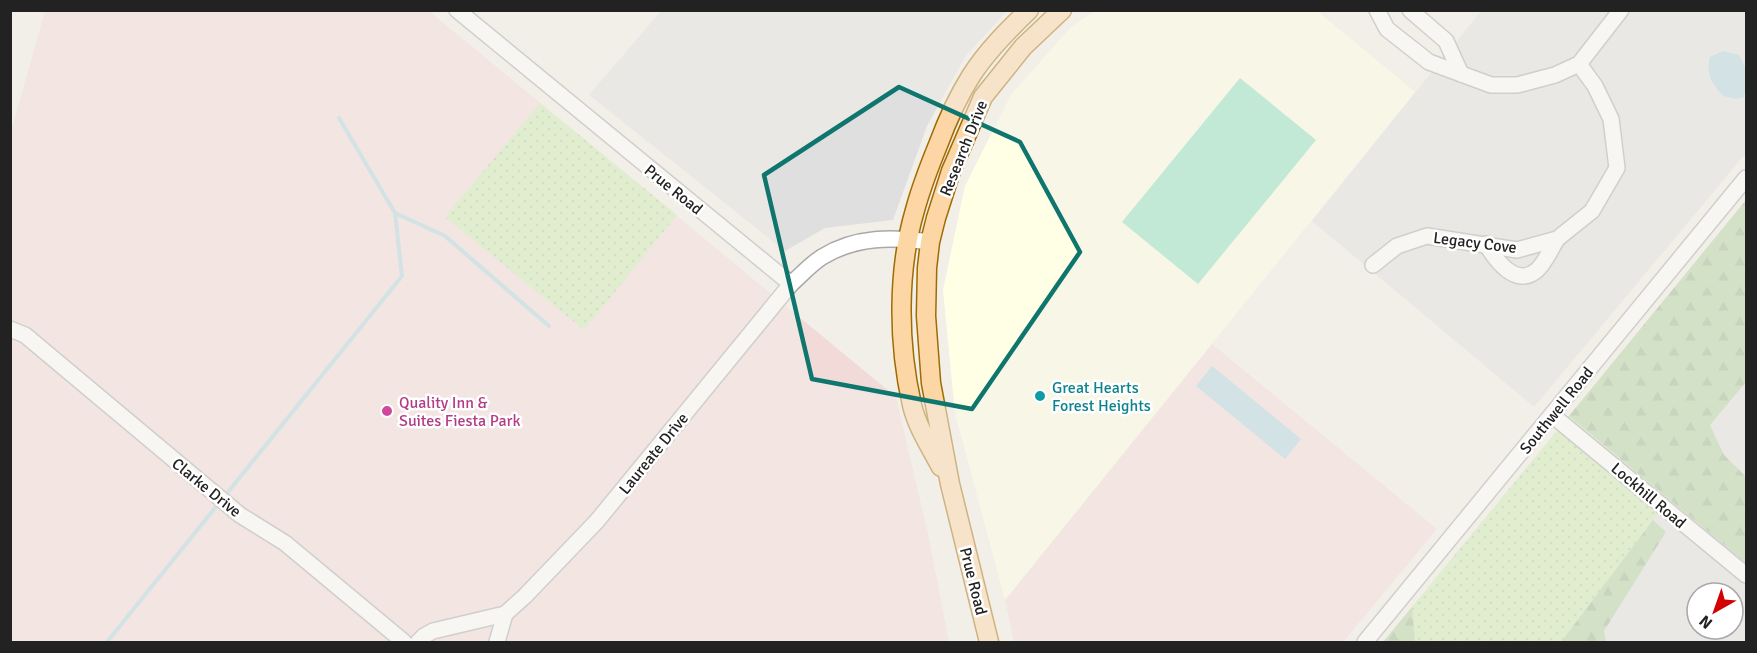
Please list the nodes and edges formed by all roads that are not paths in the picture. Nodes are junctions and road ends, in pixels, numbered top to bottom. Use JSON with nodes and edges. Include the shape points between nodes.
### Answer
{"nodes":[{"id":1,"x":457,"y":10,"type":"edge"},
{"id":2,"x":1062,"y":10,"type":"edge"},
{"id":3,"x":1377,"y":10,"type":"edge"},
{"id":4,"x":1410,"y":10,"type":"edge"},
{"id":5,"x":1621,"y":10,"type":"edge"},
{"id":6,"x":1030,"y":12,"type":"edge"},
{"id":7,"x":1437,"y":33,"type":"junction"},
{"id":8,"x":1419,"y":55,"type":"junction"},
{"id":9,"x":1579,"y":64,"type":"junction"},
{"id":10,"x":1461,"y":74,"type":"junction"},
{"id":11,"x":983,"y":97,"type":"junction"},
{"id":12,"x":1746,"y":178,"type":"edge"},
{"id":13,"x":908,"y":239,"type":"junction"},
{"id":14,"x":1557,"y":239,"type":"junction"},
{"id":15,"x":930,"y":242,"type":"junction"},
{"id":16,"x":1486,"y":244,"type":"junction"},
{"id":17,"x":1373,"y":265,"type":"dead end"},
{"id":18,"x":791,"y":284,"type":"junction"},
{"id":19,"x":10,"y":329,"type":"edge"},
{"id":20,"x":1552,"y":415,"type":"junction"},
{"id":21,"x":950,"y":484,"type":"junction"},
{"id":22,"x":1746,"y":575,"type":"edge"},
{"id":23,"x":505,"y":614,"type":"junction"},
{"id":24,"x":404,"y":642,"type":"edge"},
{"id":25,"x":418,"y":642,"type":"edge"},
{"id":26,"x":497,"y":642,"type":"edge"},
{"id":27,"x":989,"y":642,"type":"edge"},
{"id":28,"x":1365,"y":642,"type":"edge"}],
"edges":[{"from":1,"to":18,"type":"street","name":"Prue Road"},
{"from":2,"to":11,"type":"main road","name":"Research Drive","via":[[1023,47]]},
{"from":3,"to":8,"type":"street","via":[[1387,29]]},
{"from":4,"to":7,"type":"street"},
{"from":5,"to":9,"type":"street"},
{"from":6,"to":11,"type":"main road","via":[[993,64]]},
{"from":6,"to":13,"type":"main road","name":"Research Drive","via":[[1006,32],[972,74],[952,109],[914,210]]},
{"from":7,"to":8,"type":"street"},
{"from":7,"to":10,"type":"street","via":[[1446,41]]},
{"from":8,"to":10,"type":"street"},
{"from":9,"to":10,"type":"street","via":[[1517,85],[1491,85]]},
{"from":9,"to":14,"type":"street","name":"Legacy Cove","via":[[1611,119],[1617,168],[1592,211]]},
{"from":11,"to":15,"type":"main road","name":"Research Drive","via":[[951,171]]},
{"from":12,"to":20,"type":"street","name":"Southwell Road"},
{"from":13,"to":15,"type":"street"},
{"from":13,"to":18,"type":"street","via":[[888,238],[841,248],[823,257]]},
{"from":13,"to":21,"type":"main road","name":"Prue Road","via":[[902,303],[912,406]]},
{"from":14,"to":16,"type":"street","name":"Legacy Cove","via":[[1517,250]]},
{"from":14,"to":16,"type":"street","via":[[1536,271],[1519,276],[1496,261]]},
{"from":15,"to":21,"type":"main road","name":"Prue Road","via":[[927,348]]},
{"from":16,"to":17,"type":"street","name":"Legacy Cove","via":[[1427,236],[1397,246]]},
{"from":18,"to":23,"type":"street","name":"Laureate Drive","via":[[597,521]]},
{"from":19,"to":24,"type":"street","name":"Clarke Drive","via":[[25,335],[230,507],[285,543]]},
{"from":20,"to":22,"type":"street","name":"Lockhill Road"},
{"from":20,"to":28,"type":"street","name":"Southwell Road"},
{"from":21,"to":27,"type":"main road","name":"Prue Road"},
{"from":23,"to":25,"type":"street","name":"Laureate Drive","via":[[433,631]]},
{"from":23,"to":26,"type":"street"}]}
